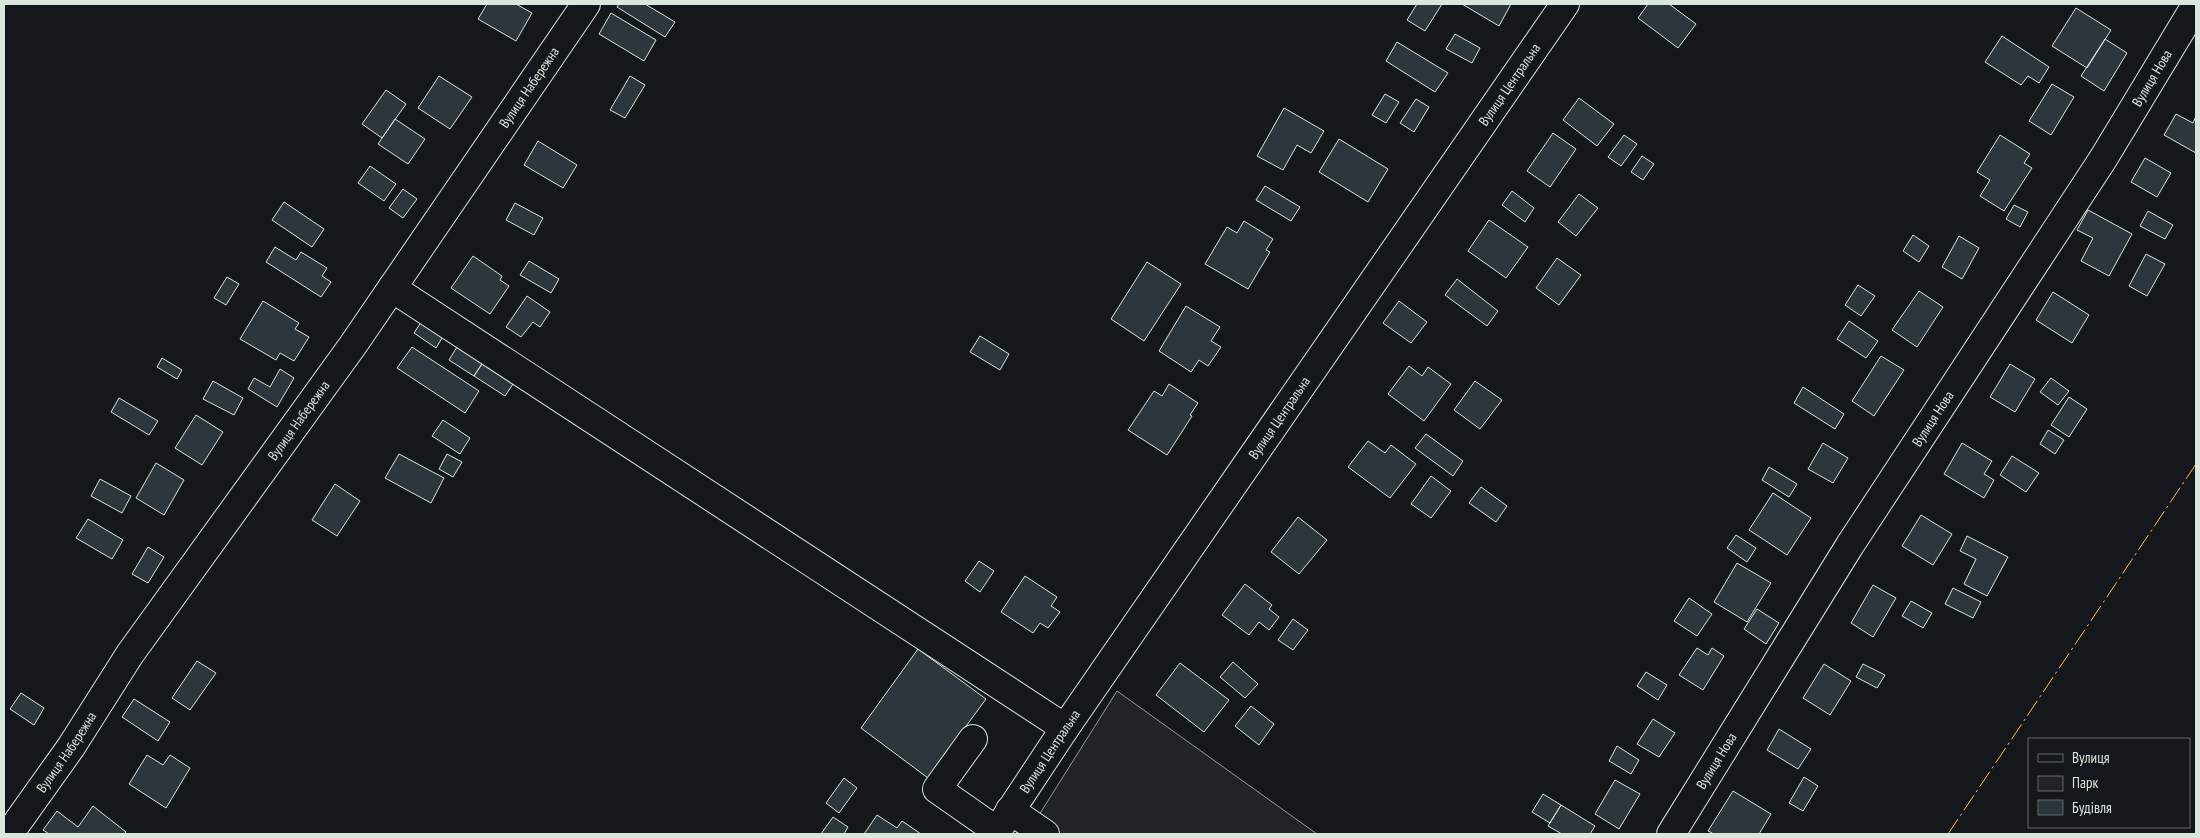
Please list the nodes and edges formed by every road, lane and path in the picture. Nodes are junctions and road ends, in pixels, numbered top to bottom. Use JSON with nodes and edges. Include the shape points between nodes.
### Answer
{"nodes":[{"id":1,"x":586,"y":4,"type":"edge"},
{"id":2,"x":1565,"y":4,"type":"edge"},
{"id":3,"x":2196,"y":5,"type":"edge"},
{"id":4,"x":392,"y":288,"type":"junction"},
{"id":5,"x":1065,"y":728,"type":"junction"},
{"id":6,"x":973,"y":739,"type":"dead end"},
{"id":7,"x":1001,"y":825,"type":"edge"},
{"id":8,"x":9,"y":834,"type":"edge"},
{"id":9,"x":1045,"y":834,"type":"edge"},
{"id":10,"x":1671,"y":834,"type":"edge"}],
"edges":[{"from":1,"to":4,"type":"street","name":"Вулиця Набережна"},
{"from":2,"to":5,"type":"street","name":"Вулиця Центральна"},
{"from":3,"to":10,"type":"street","name":"Вулиця Нова","via":[[2103,159],[1850,545]]},
{"from":4,"to":5,"type":"street"},
{"from":4,"to":8,"type":"street","name":"Вулиця Набережна","via":[[130,654]]},
{"from":5,"to":7,"type":"street","name":"Вулиця Центральна"},
{"from":6,"to":7,"type":"street","via":[[937,790]]},
{"from":7,"to":9,"type":"street"}]}
